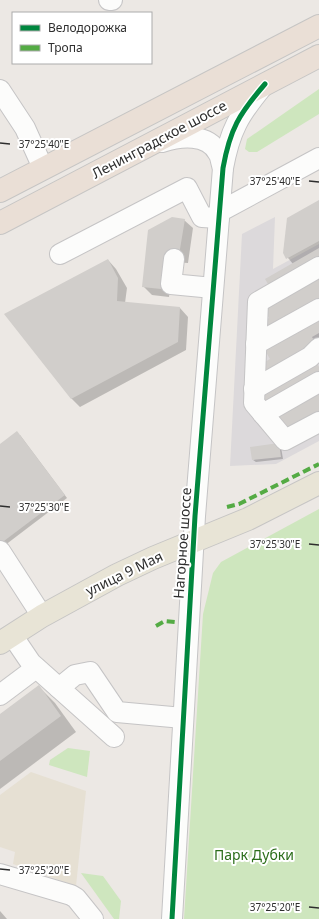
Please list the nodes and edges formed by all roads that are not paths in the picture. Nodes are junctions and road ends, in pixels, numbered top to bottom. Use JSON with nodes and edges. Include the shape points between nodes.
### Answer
{"nodes":[{"id":1,"x":109,"y":0,"type":"edge"},
{"id":2,"x":112,"y":0,"type":"edge"},
{"id":3,"x":319,"y":26,"type":"edge"},
{"id":4,"x":319,"y":56,"type":"edge"},
{"id":5,"x":265,"y":84,"type":"junction"},
{"id":6,"x":0,"y":91,"type":"edge"},
{"id":7,"x":135,"y":151,"type":"junction"},
{"id":8,"x":319,"y":158,"type":"edge"},
{"id":9,"x":43,"y":168,"type":"junction"},
{"id":10,"x":223,"y":168,"type":"junction"},
{"id":11,"x":0,"y":191,"type":"edge"},
{"id":12,"x":219,"y":215,"type":"junction"},
{"id":13,"x":0,"y":223,"type":"edge"},
{"id":14,"x":60,"y":254,"type":"dead end"},
{"id":15,"x":174,"y":259,"type":"dead end"},
{"id":16,"x":319,"y":268,"type":"edge"},
{"id":17,"x":213,"y":288,"type":"junction"},
{"id":18,"x":319,"y":309,"type":"edge"},
{"id":19,"x":256,"y":344,"type":"junction"},
{"id":20,"x":319,"y":348,"type":"edge"},
{"id":21,"x":319,"y":382,"type":"edge"},
{"id":22,"x":254,"y":389,"type":"junction"},
{"id":23,"x":263,"y":414,"type":"junction"},
{"id":24,"x":319,"y":422,"type":"edge"},
{"id":25,"x":319,"y":483,"type":"edge"},
{"id":26,"x":194,"y":541,"type":"junction"},
{"id":27,"x":0,"y":551,"type":"edge"},
{"id":28,"x":42,"y":616,"type":"junction"},
{"id":29,"x":6,"y":639,"type":"edge"},
{"id":30,"x":36,"y":668,"type":"junction"},
{"id":31,"x":59,"y":688,"type":"junction"},
{"id":32,"x":0,"y":695,"type":"edge"},
{"id":33,"x":183,"y":718,"type":"junction"},
{"id":34,"x":114,"y":737,"type":"dead end"},
{"id":35,"x":0,"y":874,"type":"edge"},
{"id":36,"x":93,"y":919,"type":"edge"},
{"id":37,"x":172,"y":919,"type":"edge"}],
"edges":[{"from":1,"to":2,"type":"street"},
{"from":3,"to":9,"type":"highway","name":"Ленинградское шоссе"},
{"from":4,"to":5,"type":"highway","name":"Ленинградское шоссе"},
{"from":5,"to":7,"type":"highway","name":"Ленинградское шоссе"},
{"from":5,"to":10,"type":"street","name":"Нагорное шоссе","via":[[244,109],[234,127],[227,145]]},
{"from":6,"to":9,"type":"street","via":[[25,128]]},
{"from":7,"to":10,"type":"street","via":[[168,140],[190,137],[212,145]]},
{"from":7,"to":13,"type":"highway","name":"Ленинградское шоссе"},
{"from":8,"to":12,"type":"street"},
{"from":9,"to":11,"type":"highway","name":"Ленинградское шоссе"},
{"from":10,"to":12,"type":"street","name":"Нагорное шоссе"},
{"from":12,"to":14,"type":"street","via":[[202,217],[187,188]]},
{"from":12,"to":17,"type":"street","name":"Нагорное шоссе"},
{"from":15,"to":17,"type":"street","via":[[171,284]]},
{"from":16,"to":19,"type":"street","via":[[258,302]]},
{"from":17,"to":26,"type":"street","name":"Нагорное шоссе"},
{"from":18,"to":19,"type":"street"},
{"from":19,"to":22,"type":"street"},
{"from":20,"to":22,"type":"street","via":[[310,357]]},
{"from":21,"to":23,"type":"street"},
{"from":22,"to":23,"type":"street","via":[[254,403]]},
{"from":23,"to":24,"type":"street","via":[[285,440]]},
{"from":25,"to":26,"type":"main road","name":"улица 9 Мая","via":[[248,519]]},
{"from":26,"to":28,"type":"main road","name":"улица 9 Мая","via":[[117,575]]},
{"from":26,"to":33,"type":"street","name":"Нагорное шоссе"},
{"from":27,"to":28,"type":"street"},
{"from":28,"to":29,"type":"main road","name":"улица 9 Мая"},
{"from":29,"to":30,"type":"street"},
{"from":30,"to":31,"type":"street"},
{"from":30,"to":32,"type":"street"},
{"from":31,"to":33,"type":"street","via":[[75,675],[90,672],[118,712]]},
{"from":31,"to":34,"type":"street"},
{"from":33,"to":37,"type":"street","name":"Нагорное шоссе"},
{"from":35,"to":36,"type":"street","via":[[71,895]]}]}
